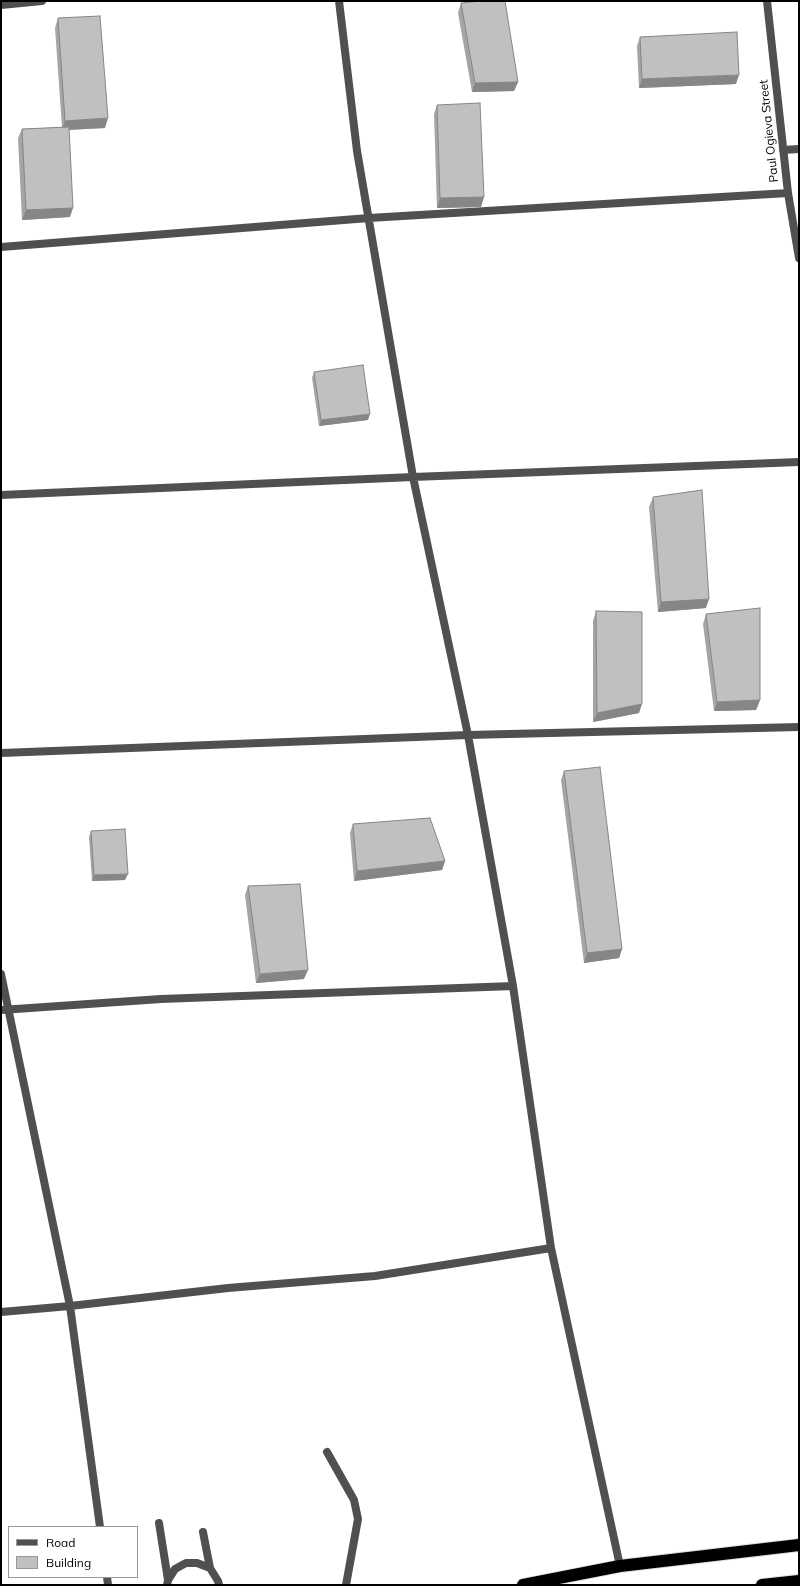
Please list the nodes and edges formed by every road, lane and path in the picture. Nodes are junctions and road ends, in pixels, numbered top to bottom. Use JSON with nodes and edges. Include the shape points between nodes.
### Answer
{"nodes":[{"id":1,"x":42,"y":1,"type":"edge"},
{"id":2,"x":339,"y":1,"type":"edge"},
{"id":3,"x":767,"y":1,"type":"edge"},
{"id":4,"x":1,"y":5,"type":"edge"},
{"id":5,"x":799,"y":149,"type":"edge"},
{"id":6,"x":783,"y":150,"type":"junction"},
{"id":7,"x":788,"y":193,"type":"junction"},
{"id":8,"x":369,"y":218,"type":"junction"},
{"id":9,"x":1,"y":247,"type":"edge"},
{"id":10,"x":799,"y":258,"type":"edge"},
{"id":11,"x":799,"y":462,"type":"edge"},
{"id":12,"x":413,"y":477,"type":"junction"},
{"id":13,"x":1,"y":495,"type":"edge"},
{"id":14,"x":799,"y":727,"type":"edge"},
{"id":15,"x":468,"y":735,"type":"junction"},
{"id":16,"x":1,"y":753,"type":"edge"},
{"id":17,"x":1,"y":974,"type":"edge"},
{"id":18,"x":513,"y":986,"type":"junction"},
{"id":19,"x":5,"y":1010,"type":"edge"},
{"id":20,"x":550,"y":1248,"type":"junction"},
{"id":21,"x":70,"y":1306,"type":"junction"},
{"id":22,"x":1,"y":1312,"type":"edge"},
{"id":23,"x":327,"y":1452,"type":"dead end"},
{"id":24,"x":159,"y":1523,"type":"dead end"},
{"id":25,"x":100,"y":1526,"type":"edge"},
{"id":26,"x":203,"y":1532,"type":"dead end"},
{"id":27,"x":799,"y":1544,"type":"edge"},
{"id":28,"x":620,"y":1566,"type":"junction"},
{"id":29,"x":210,"y":1568,"type":"junction"},
{"id":30,"x":799,"y":1581,"type":"edge"},
{"id":31,"x":167,"y":1582,"type":"edge"},
{"id":32,"x":218,"y":1583,"type":"edge"},
{"id":33,"x":346,"y":1585,"type":"edge"},
{"id":34,"x":523,"y":1585,"type":"edge"},
{"id":35,"x":762,"y":1585,"type":"edge"}],
"edges":[{"from":1,"to":4,"type":"street"},
{"from":2,"to":8,"type":"street","via":[[357,151]]},
{"from":3,"to":6,"type":"street","name":"Paul Ogieva Street"},
{"from":5,"to":6,"type":"street"},
{"from":6,"to":7,"type":"street","name":"Paul Ogieva Street"},
{"from":7,"to":8,"type":"street"},
{"from":7,"to":10,"type":"street","name":"Paul Ogieva Street"},
{"from":8,"to":9,"type":"street"},
{"from":8,"to":12,"type":"street"},
{"from":11,"to":12,"type":"street"},
{"from":12,"to":13,"type":"street"},
{"from":12,"to":15,"type":"street"},
{"from":14,"to":15,"type":"street"},
{"from":15,"to":16,"type":"street"},
{"from":15,"to":18,"type":"street"},
{"from":17,"to":19,"type":"street"},
{"from":18,"to":19,"type":"street","via":[[161,999]]},
{"from":18,"to":20,"type":"street"},
{"from":19,"to":21,"type":"street"},
{"from":20,"to":21,"type":"street","via":[[375,1276],[228,1288]]},
{"from":20,"to":28,"type":"street"},
{"from":21,"to":22,"type":"street"},
{"from":21,"to":25,"type":"street"},
{"from":23,"to":33,"type":"street","via":[[354,1500],[358,1518]]},
{"from":24,"to":31,"type":"street"},
{"from":26,"to":29,"type":"street"},
{"from":27,"to":28,"type":"highway"},
{"from":28,"to":34,"type":"highway"},
{"from":29,"to":31,"type":"street","via":[[197,1563],[186,1564],[175,1569]]},
{"from":29,"to":32,"type":"street"},
{"from":30,"to":35,"type":"highway"}]}
